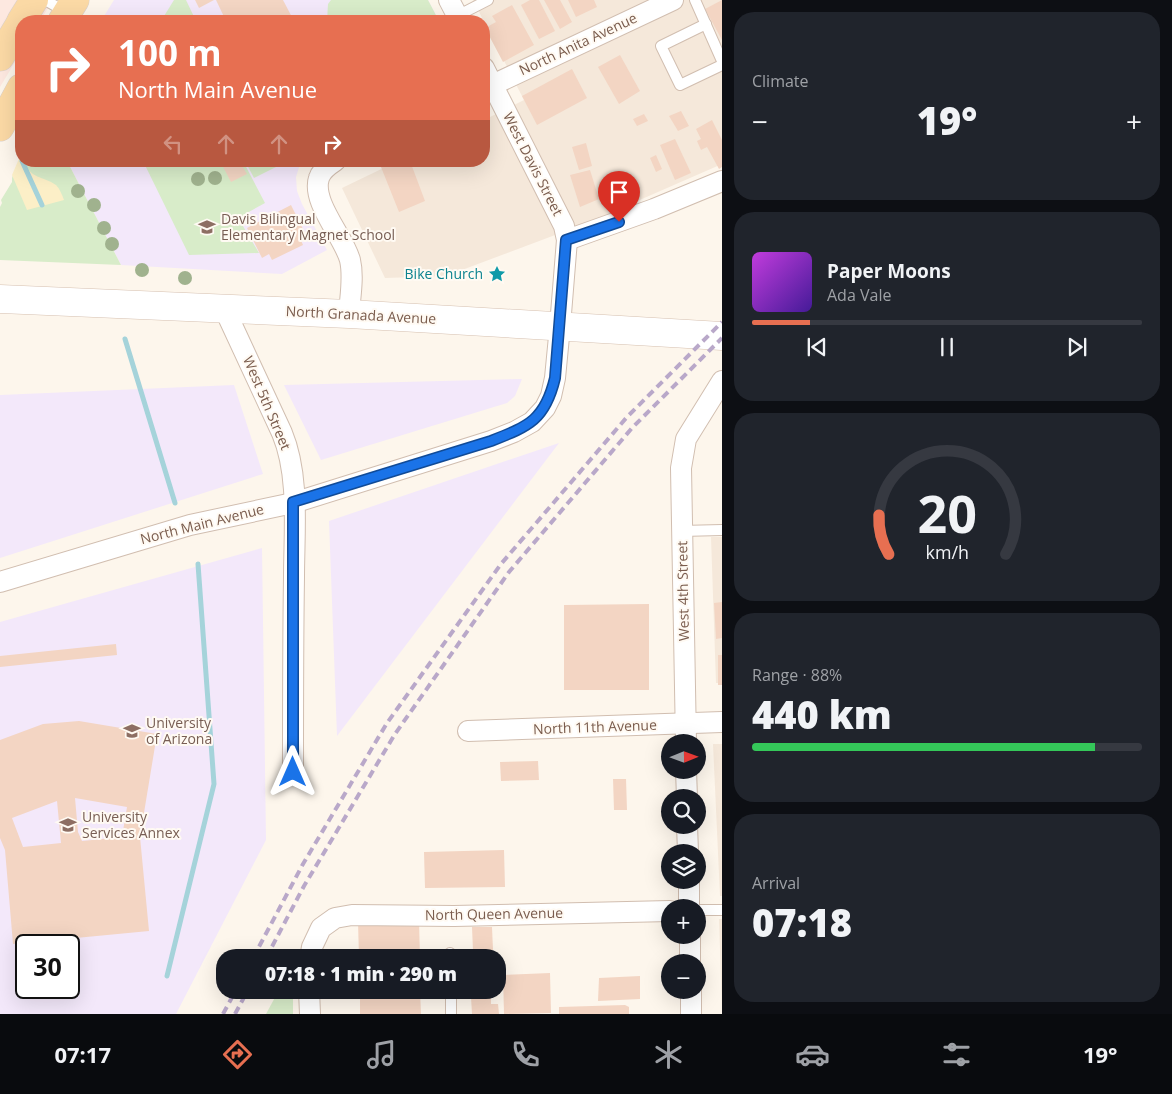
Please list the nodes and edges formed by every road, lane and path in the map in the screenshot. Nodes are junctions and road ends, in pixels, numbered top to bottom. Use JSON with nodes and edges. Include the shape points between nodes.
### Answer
{"nodes":[{"id":1,"x":34,"y":0,"type":"edge"},
{"id":2,"x":488,"y":0,"type":"edge"},
{"id":3,"x":673,"y":0,"type":"edge"},
{"id":4,"x":695,"y":0,"type":"edge"},
{"id":5,"x":455,"y":12,"type":"edge"},
{"id":6,"x":25,"y":15,"type":"edge"},
{"id":7,"x":706,"y":24,"type":"junction"},
{"id":8,"x":15,"y":31,"type":"edge"},
{"id":9,"x":0,"y":57,"type":"edge"},
{"id":10,"x":722,"y":61,"type":"edge"},
{"id":11,"x":722,"y":65,"type":"edge"},
{"id":12,"x":490,"y":79,"type":"edge"},
{"id":13,"x":490,"y":86,"type":"edge"},
{"id":14,"x":15,"y":99,"type":"edge"},
{"id":15,"x":0,"y":127,"type":"edge"},
{"id":16,"x":327,"y":167,"type":"edge"},
{"id":17,"x":722,"y":181,"type":"edge"},
{"id":18,"x":566,"y":240,"type":"junction"},
{"id":19,"x":0,"y":299,"type":"edge"},
{"id":20,"x":224,"y":308,"type":"junction"},
{"id":21,"x":349,"y":314,"type":"junction"},
{"id":22,"x":560,"y":326,"type":"junction"},
{"id":23,"x":722,"y":336,"type":"edge"},
{"id":24,"x":722,"y":381,"type":"edge"},
{"id":25,"x":722,"y":406,"type":"edge"},
{"id":26,"x":686,"y":439,"type":"junction"},
{"id":27,"x":491,"y":441,"type":"joint"},
{"id":28,"x":293,"y":502,"type":"junction"},
{"id":29,"x":722,"y":530,"type":"edge"},
{"id":30,"x":681,"y":531,"type":"junction"},
{"id":31,"x":0,"y":582,"type":"edge"},
{"id":32,"x":722,"y":722,"type":"edge"},
{"id":33,"x":468,"y":731,"type":"dead end"},
{"id":34,"x":686,"y":733,"type":"edge"},
{"id":35,"x":293,"y":772,"type":"dead end"},
{"id":36,"x":706,"y":910,"type":"edge"},
{"id":37,"x":722,"y":910,"type":"edge"},
{"id":38,"x":661,"y":911,"type":"edge"},
{"id":39,"x":312,"y":949,"type":"edge"},
{"id":40,"x":309,"y":999,"type":"edge"},
{"id":41,"x":451,"y":999,"type":"edge"},
{"id":42,"x":691,"y":999,"type":"edge"},
{"id":43,"x":310,"y":1014,"type":"edge"},
{"id":44,"x":451,"y":1014,"type":"edge"},
{"id":45,"x":691,"y":1014,"type":"edge"}],
"edges":[{"from":1,"to":6,"type":"main road"},
{"from":2,"to":5,"type":"lane"},
{"from":3,"to":12,"type":"street","name":"North Anita Avenue"},
{"from":4,"to":7,"type":"lane"},
{"from":7,"to":10,"type":"lane"},
{"from":7,"to":11,"type":"lane","via":[[661,46],[680,85]]},
{"from":8,"to":9,"type":"main road"},
{"from":13,"to":18,"type":"street","name":"West Davis Street","via":[[564,226]]},
{"from":14,"to":15,"type":"main road"},
{"from":16,"to":21,"type":"street","via":[[319,178],[318,190],[350,258]]},
{"from":17,"to":18,"type":"street"},
{"from":18,"to":22,"type":"street","name":"West Davis Street"},
{"from":19,"to":20,"type":"main road","name":"North Granada Avenue"},
{"from":20,"to":21,"type":"main road","name":"North Granada Avenue"},
{"from":20,"to":28,"type":"street","name":"West 5th Street","via":[[289,452]]},
{"from":21,"to":22,"type":"main road","name":"North Granada Avenue"},
{"from":22,"to":23,"type":"main road","name":"North Granada Avenue"},
{"from":22,"to":27,"type":"street","name":"West Davis Street","via":[[555,378],[545,408],[532,422]]},
{"from":24,"to":26,"type":"street","name":"West 4th Street"},
{"from":25,"to":26,"type":"street"},
{"from":26,"to":30,"type":"street","name":"West 4th Street","via":[[681,468]]},
{"from":27,"to":28,"type":"street","name":"North Main Avenue"},
{"from":28,"to":31,"type":"street","name":"North Main Avenue","via":[[190,525]]},
{"from":28,"to":35,"type":"street","name":"West 5th Street"},
{"from":29,"to":30,"type":"lane"},
{"from":30,"to":34,"type":"street","name":"West 4th Street"},
{"from":32,"to":34,"type":"street","name":"North 11th Avenue"},
{"from":33,"to":34,"type":"street","name":"North 11th Avenue"},
{"from":36,"to":37,"type":"lane"},
{"from":38,"to":39,"type":"street","name":"North Queen Avenue","via":[[352,915],[335,918],[321,928]]},
{"from":40,"to":43,"type":"street"},
{"from":41,"to":44,"type":"lane"},
{"from":42,"to":45,"type":"street"}]}
